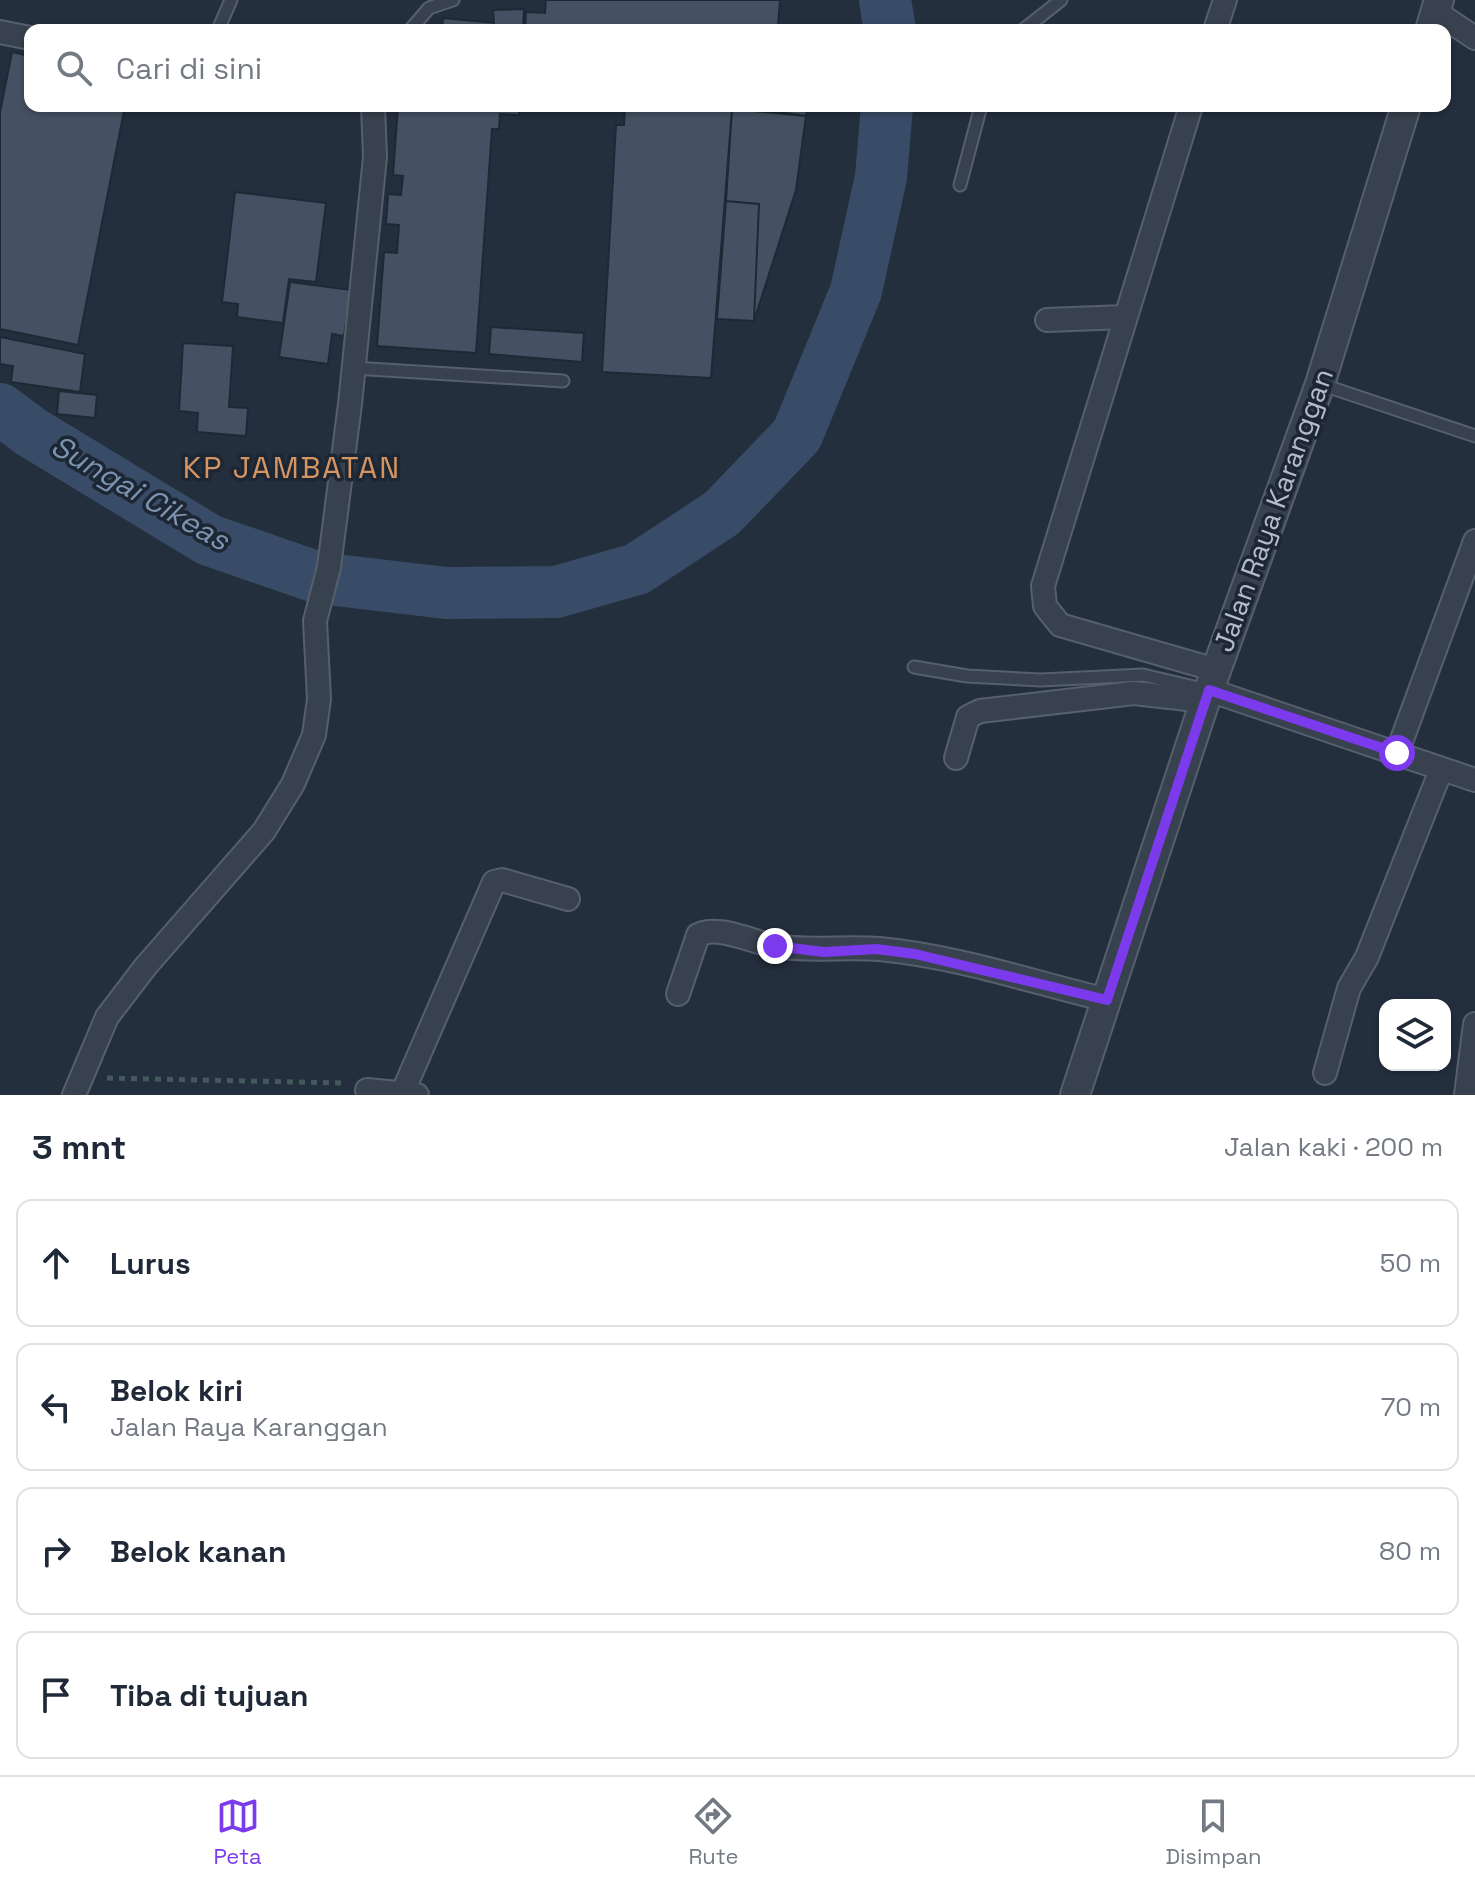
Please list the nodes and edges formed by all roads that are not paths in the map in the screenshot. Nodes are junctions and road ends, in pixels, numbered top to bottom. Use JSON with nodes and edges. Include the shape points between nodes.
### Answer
{"nodes":[{"id":1,"x":231,"y":0,"type":"edge"},
{"id":2,"x":453,"y":0,"type":"edge"},
{"id":3,"x":1061,"y":0,"type":"edge"},
{"id":4,"x":1225,"y":0,"type":"edge"},
{"id":5,"x":1435,"y":14,"type":"edge"},
{"id":6,"x":221,"y":24,"type":"edge"},
{"id":7,"x":415,"y":24,"type":"edge"},
{"id":8,"x":1031,"y":24,"type":"edge"},
{"id":9,"x":1217,"y":24,"type":"edge"},
{"id":10,"x":0,"y":32,"type":"edge"},
{"id":11,"x":24,"y":37,"type":"edge"},
{"id":12,"x":1475,"y":38,"type":"edge"},
{"id":13,"x":373,"y":112,"type":"edge"},
{"id":14,"x":979,"y":112,"type":"edge"},
{"id":15,"x":1189,"y":112,"type":"edge"},
{"id":16,"x":1404,"y":112,"type":"edge"},
{"id":17,"x":960,"y":185,"type":"dead end"},
{"id":18,"x":1124,"y":317,"type":"junction"},
{"id":19,"x":1047,"y":320,"type":"dead end"},
{"id":20,"x":352,"y":367,"type":"junction"},
{"id":21,"x":563,"y":381,"type":"dead end"},
{"id":22,"x":1320,"y":384,"type":"junction"},
{"id":23,"x":1475,"y":436,"type":"edge"},
{"id":24,"x":1475,"y":541,"type":"edge"},
{"id":25,"x":914,"y":667,"type":"dead end"},
{"id":26,"x":1210,"y":687,"type":"junction"},
{"id":27,"x":1397,"y":753,"type":"junction"},
{"id":28,"x":956,"y":758,"type":"dead end"},
{"id":29,"x":1441,"y":770,"type":"junction"},
{"id":30,"x":1475,"y":780,"type":"edge"},
{"id":31,"x":568,"y":899,"type":"dead end"},
{"id":32,"x":678,"y":994,"type":"dead end"},
{"id":33,"x":1107,"y":1000,"type":"junction"},
{"id":34,"x":1475,"y":1024,"type":"edge"},
{"id":35,"x":1325,"y":1073,"type":"dead end"},
{"id":36,"x":78,"y":1086,"type":"edge"},
{"id":37,"x":367,"y":1090,"type":"road end"},
{"id":38,"x":410,"y":1094,"type":"edge"},
{"id":39,"x":1075,"y":1095,"type":"edge"},
{"id":40,"x":1466,"y":1095,"type":"edge"}],
"edges":[{"from":1,"to":6,"type":"lane"},
{"from":2,"to":7,"type":"lane","via":[[429,8]]},
{"from":3,"to":8,"type":"lane"},
{"from":4,"to":9,"type":"street"},
{"from":5,"to":12,"type":"street"},
{"from":10,"to":11,"type":"street"},
{"from":13,"to":20,"type":"street","via":[[375,157]]},
{"from":14,"to":17,"type":"lane"},
{"from":15,"to":18,"type":"street"},
{"from":16,"to":22,"type":"street","name":"Jalan Raya Karanggan"},
{"from":18,"to":19,"type":"street"},
{"from":18,"to":26,"type":"street","via":[[1043,586],[1045,606],[1060,625]]},
{"from":20,"to":21,"type":"lane"},
{"from":20,"to":36,"type":"street","via":[[329,567],[315,621],[319,699],[314,735],[293,784],[264,831],[107,1017]]},
{"from":22,"to":23,"type":"lane"},
{"from":22,"to":26,"type":"street","name":"Jalan Raya Karanggan"},
{"from":24,"to":27,"type":"street"},
{"from":25,"to":26,"type":"lane","via":[[1041,680],[1143,675]]},
{"from":26,"to":27,"type":"street"},
{"from":26,"to":28,"type":"street","via":[[980,711],[963,725]]},
{"from":26,"to":33,"type":"street","name":"Jalan Raya Karanggan"},
{"from":27,"to":29,"type":"street"},
{"from":29,"to":30,"type":"street"},
{"from":29,"to":35,"type":"street","via":[[1367,957],[1349,988]]},
{"from":31,"to":38,"type":"street","via":[[494,882]]},
{"from":32,"to":33,"type":"street","via":[[698,935],[711,932],[824,952],[876,949],[915,954]]},
{"from":33,"to":39,"type":"street","name":"Jalan Raya Karanggan"},
{"from":34,"to":40,"type":"street"},
{"from":37,"to":38,"type":"street"}]}
